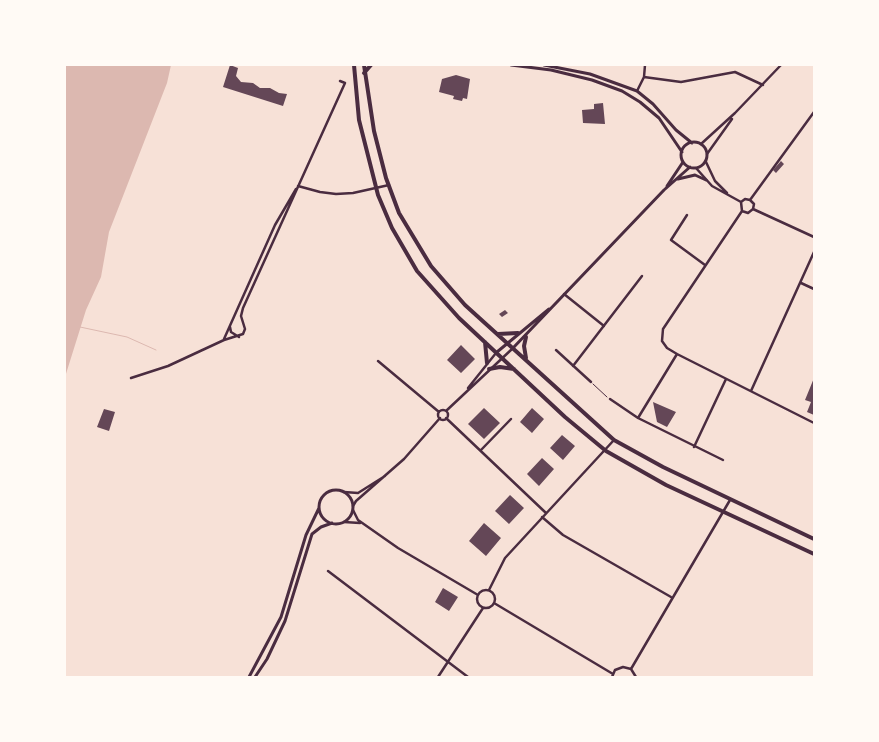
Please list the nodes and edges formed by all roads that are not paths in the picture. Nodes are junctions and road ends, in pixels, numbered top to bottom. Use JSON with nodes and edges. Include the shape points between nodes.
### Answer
{"nodes":[{"id":1,"x":354,"y":65,"type":"edge"},
{"id":2,"x":364,"y":65,"type":"edge"},
{"id":3,"x":371,"y":65,"type":"edge"},
{"id":4,"x":511,"y":65,"type":"edge"},
{"id":5,"x":544,"y":65,"type":"edge"},
{"id":6,"x":549,"y":65,"type":"edge"},
{"id":7,"x":564,"y":65,"type":"edge"},
{"id":8,"x":645,"y":65,"type":"edge"},
{"id":9,"x":782,"y":65,"type":"edge"},
{"id":10,"x":555,"y":66,"type":"edge"},
{"id":11,"x":570,"y":69,"type":"junction"},
{"id":12,"x":551,"y":70,"type":"junction"},
{"id":13,"x":364,"y":73,"type":"junction"},
{"id":14,"x":644,"y":77,"type":"junction"},
{"id":15,"x":340,"y":80,"type":"dead end"},
{"id":16,"x":763,"y":85,"type":"junction"},
{"id":17,"x":637,"y":91,"type":"junction"},
{"id":18,"x":814,"y":112,"type":"edge"},
{"id":19,"x":735,"y":114,"type":"junction"},
{"id":20,"x":692,"y":142,"type":"junction"},
{"id":21,"x":701,"y":144,"type":"junction"},
{"id":22,"x":682,"y":152,"type":"junction"},
{"id":23,"x":707,"y":154,"type":"junction"},
{"id":24,"x":683,"y":162,"type":"junction"},
{"id":25,"x":706,"y":162,"type":"junction"},
{"id":26,"x":690,"y":167,"type":"junction"},
{"id":27,"x":696,"y":168,"type":"junction"},
{"id":28,"x":678,"y":179,"type":"junction"},
{"id":29,"x":706,"y":180,"type":"junction"},
{"id":30,"x":389,"y":185,"type":"junction"},
{"id":31,"x":298,"y":186,"type":"junction"},
{"id":32,"x":375,"y":188,"type":"junction"},
{"id":33,"x":664,"y":190,"type":"junction"},
{"id":34,"x":730,"y":196,"type":"junction"},
{"id":35,"x":750,"y":200,"type":"junction"},
{"id":36,"x":741,"y":202,"type":"junction"},
{"id":37,"x":753,"y":209,"type":"junction"},
{"id":38,"x":742,"y":211,"type":"junction"},
{"id":39,"x":687,"y":215,"type":"dead end"},
{"id":40,"x":814,"y":237,"type":"edge"},
{"id":41,"x":814,"y":252,"type":"edge"},
{"id":42,"x":705,"y":265,"type":"junction"},
{"id":43,"x":642,"y":276,"type":"dead end"},
{"id":44,"x":801,"y":283,"type":"junction"},
{"id":45,"x":814,"y":289,"type":"edge"},
{"id":46,"x":564,"y":294,"type":"junction"},
{"id":47,"x":551,"y":307,"type":"junction"},
{"id":48,"x":230,"y":325,"type":"junction"},
{"id":49,"x":604,"y":326,"type":"junction"},
{"id":50,"x":518,"y":333,"type":"junction"},
{"id":51,"x":497,"y":334,"type":"junction"},
{"id":52,"x":526,"y":336,"type":"junction"},
{"id":53,"x":238,"y":337,"type":"junction"},
{"id":54,"x":224,"y":340,"type":"junction"},
{"id":55,"x":485,"y":342,"type":"junction"},
{"id":56,"x":508,"y":343,"type":"junction"},
{"id":57,"x":513,"y":348,"type":"junction"},
{"id":58,"x":556,"y":350,"type":"dead end"},
{"id":59,"x":497,"y":352,"type":"junction"},
{"id":60,"x":676,"y":354,"type":"junction"},
{"id":61,"x":503,"y":358,"type":"junction"},
{"id":62,"x":527,"y":360,"type":"junction"},
{"id":63,"x":378,"y":361,"type":"dead end"},
{"id":64,"x":487,"y":363,"type":"junction"},
{"id":65,"x":573,"y":366,"type":"junction"},
{"id":66,"x":489,"y":369,"type":"junction"},
{"id":67,"x":516,"y":370,"type":"junction"},
{"id":68,"x":131,"y":378,"type":"dead end"},
{"id":69,"x":726,"y":379,"type":"junction"},
{"id":70,"x":591,"y":382,"type":"road end"},
{"id":71,"x":751,"y":391,"type":"junction"},
{"id":72,"x":462,"y":396,"type":"junction"},
{"id":73,"x":610,"y":399,"type":"road end"},
{"id":74,"x":446,"y":411,"type":"junction"},
{"id":75,"x":439,"y":412,"type":"junction"},
{"id":76,"x":440,"y":418,"type":"junction"},
{"id":77,"x":446,"y":418,"type":"junction"},
{"id":78,"x":638,"y":418,"type":"junction"},
{"id":79,"x":510,"y":419,"type":"dead end"},
{"id":80,"x":814,"y":423,"type":"edge"},
{"id":81,"x":614,"y":440,"type":"junction"},
{"id":82,"x":694,"y":447,"type":"junction"},
{"id":83,"x":481,"y":450,"type":"junction"},
{"id":84,"x":606,"y":451,"type":"junction"},
{"id":85,"x":722,"y":460,"type":"dead end"},
{"id":86,"x":390,"y":472,"type":"junction"},
{"id":87,"x":344,"y":492,"type":"junction"},
{"id":88,"x":730,"y":498,"type":"junction"},
{"id":89,"x":320,"y":508,"type":"junction"},
{"id":90,"x":353,"y":508,"type":"junction"},
{"id":91,"x":723,"y":512,"type":"junction"},
{"id":92,"x":546,"y":513,"type":"junction"},
{"id":93,"x":542,"y":517,"type":"junction"},
{"id":94,"x":344,"y":522,"type":"junction"},
{"id":95,"x":332,"y":523,"type":"junction"},
{"id":96,"x":362,"y":523,"type":"junction"},
{"id":97,"x":814,"y":539,"type":"edge"},
{"id":98,"x":814,"y":554,"type":"edge"},
{"id":99,"x":328,"y":571,"type":"dead end"},
{"id":100,"x":489,"y":590,"type":"junction"},
{"id":101,"x":478,"y":595,"type":"junction"},
{"id":102,"x":671,"y":597,"type":"junction"},
{"id":103,"x":494,"y":603,"type":"junction"},
{"id":104,"x":483,"y":608,"type":"junction"},
{"id":105,"x":448,"y":662,"type":"junction"},
{"id":106,"x":631,"y":669,"type":"junction"},
{"id":107,"x":612,"y":675,"type":"edge"},
{"id":108,"x":249,"y":677,"type":"edge"},
{"id":109,"x":255,"y":677,"type":"edge"},
{"id":110,"x":438,"y":677,"type":"edge"},
{"id":111,"x":468,"y":677,"type":"edge"},
{"id":112,"x":636,"y":677,"type":"edge"}],
"edges":[{"from":1,"to":32,"type":"main road","via":[[359,120]]},
{"from":2,"to":13,"type":"main road"},
{"from":3,"to":13,"type":"main road"},
{"from":4,"to":12,"type":"street"},
{"from":5,"to":6,"type":"street"},
{"from":6,"to":10,"type":"street"},
{"from":6,"to":12,"type":"street"},
{"from":7,"to":11,"type":"street"},
{"from":8,"to":14,"type":"street"},
{"from":9,"to":16,"type":"street"},
{"from":10,"to":11,"type":"street"},
{"from":10,"to":12,"type":"street"},
{"from":11,"to":17,"type":"street","via":[[612,80]]},
{"from":12,"to":22,"type":"street","via":[[592,80],[640,102],[659,118]]},
{"from":13,"to":30,"type":"main road","via":[[374,131]]},
{"from":14,"to":16,"type":"street","via":[[681,82],[735,72]]},
{"from":14,"to":17,"type":"street"},
{"from":15,"to":31,"type":"street","via":[[345,82]]},
{"from":16,"to":19,"type":"street"},
{"from":17,"to":20,"type":"street"},
{"from":18,"to":35,"type":"street"},
{"from":19,"to":21,"type":"street"},
{"from":19,"to":23,"type":"street"},
{"from":20,"to":21,"type":"street"},
{"from":20,"to":22,"type":"street"},
{"from":21,"to":23,"type":"street"},
{"from":22,"to":24,"type":"street"},
{"from":23,"to":25,"type":"street"},
{"from":24,"to":26,"type":"street"},
{"from":24,"to":33,"type":"street"},
{"from":25,"to":27,"type":"street"},
{"from":25,"to":34,"type":"street","via":[[715,181]]},
{"from":26,"to":27,"type":"street"},
{"from":26,"to":28,"type":"street"},
{"from":27,"to":29,"type":"street"},
{"from":28,"to":29,"type":"street","via":[[691,175]]},
{"from":28,"to":33,"type":"street"},
{"from":29,"to":34,"type":"street"},
{"from":30,"to":32,"type":"street"},
{"from":30,"to":51,"type":"main road","via":[[399,213],[431,266]]},
{"from":31,"to":32,"type":"street","via":[[336,194]]},
{"from":31,"to":48,"type":"street","via":[[274,224]]},
{"from":31,"to":53,"type":"street","via":[[243,308],[241,316],[245,329]]},
{"from":32,"to":55,"type":"main road","via":[[392,228],[417,272]]},
{"from":33,"to":46,"type":"street"},
{"from":34,"to":36,"type":"street"},
{"from":35,"to":36,"type":"street"},
{"from":35,"to":37,"type":"street","via":[[754,204]]},
{"from":36,"to":38,"type":"street"},
{"from":37,"to":38,"type":"street","via":[[748,213]]},
{"from":37,"to":40,"type":"street"},
{"from":38,"to":42,"type":"street"},
{"from":39,"to":42,"type":"street","via":[[670,240]]},
{"from":41,"to":44,"type":"street"},
{"from":42,"to":60,"type":"street","via":[[663,329],[662,341]]},
{"from":43,"to":49,"type":"street"},
{"from":44,"to":45,"type":"street"},
{"from":44,"to":71,"type":"street"},
{"from":46,"to":47,"type":"street"},
{"from":46,"to":49,"type":"street"},
{"from":47,"to":50,"type":"street"},
{"from":47,"to":52,"type":"street"},
{"from":48,"to":53,"type":"street","via":[[231,332]]},
{"from":48,"to":54,"type":"street"},
{"from":49,"to":65,"type":"street"},
{"from":50,"to":51,"type":"main road"},
{"from":50,"to":56,"type":"street"},
{"from":51,"to":56,"type":"main road"},
{"from":52,"to":57,"type":"street"},
{"from":52,"to":62,"type":"main road"},
{"from":53,"to":54,"type":"street"},
{"from":54,"to":68,"type":"street","via":[[168,366]]},
{"from":55,"to":59,"type":"main road"},
{"from":55,"to":64,"type":"main road"},
{"from":56,"to":57,"type":"main road"},
{"from":56,"to":59,"type":"street"},
{"from":57,"to":61,"type":"street"},
{"from":57,"to":62,"type":"main road"},
{"from":58,"to":65,"type":"street"},
{"from":59,"to":61,"type":"main road"},
{"from":59,"to":64,"type":"street"},
{"from":60,"to":69,"type":"street"},
{"from":60,"to":78,"type":"street"},
{"from":61,"to":66,"type":"street"},
{"from":61,"to":67,"type":"main road"},
{"from":62,"to":81,"type":"main road"},
{"from":63,"to":75,"type":"street"},
{"from":64,"to":72,"type":"street"},
{"from":65,"to":70,"type":"street"},
{"from":66,"to":67,"type":"main road"},
{"from":66,"to":72,"type":"street"},
{"from":67,"to":84,"type":"main road"},
{"from":69,"to":71,"type":"street"},
{"from":69,"to":82,"type":"street"},
{"from":71,"to":80,"type":"street"},
{"from":72,"to":74,"type":"street"},
{"from":73,"to":78,"type":"street"},
{"from":74,"to":75,"type":"street"},
{"from":74,"to":77,"type":"street"},
{"from":75,"to":76,"type":"street"},
{"from":76,"to":77,"type":"street"},
{"from":76,"to":86,"type":"street"},
{"from":77,"to":83,"type":"street"},
{"from":78,"to":82,"type":"street"},
{"from":79,"to":83,"type":"street"},
{"from":81,"to":84,"type":"street"},
{"from":81,"to":88,"type":"main road"},
{"from":82,"to":85,"type":"street"},
{"from":83,"to":92,"type":"street"},
{"from":84,"to":91,"type":"main road"},
{"from":84,"to":92,"type":"street"},
{"from":86,"to":87,"type":"street","via":[[358,493]]},
{"from":86,"to":90,"type":"street","via":[[356,501]]},
{"from":87,"to":89,"type":"street","via":[[328,492],[321,500]]},
{"from":87,"to":90,"type":"street"},
{"from":88,"to":91,"type":"street"},
{"from":88,"to":97,"type":"main road"},
{"from":89,"to":95,"type":"street","via":[[323,517]]},
{"from":89,"to":108,"type":"street","via":[[306,535],[281,617]]},
{"from":90,"to":94,"type":"street"},
{"from":90,"to":96,"type":"street"},
{"from":91,"to":98,"type":"main road"},
{"from":91,"to":102,"type":"street"},
{"from":92,"to":93,"type":"street"},
{"from":93,"to":100,"type":"street","via":[[505,558]]},
{"from":93,"to":102,"type":"street","via":[[563,535]]},
{"from":94,"to":95,"type":"street"},
{"from":94,"to":96,"type":"street"},
{"from":95,"to":109,"type":"street","via":[[312,534],[285,621]]},
{"from":96,"to":101,"type":"street"},
{"from":99,"to":105,"type":"street"},
{"from":100,"to":101,"type":"street","via":[[482,590]]},
{"from":100,"to":103,"type":"street","via":[[494,594]]},
{"from":101,"to":104,"type":"street","via":[[478,603]]},
{"from":102,"to":106,"type":"street"},
{"from":103,"to":104,"type":"street"},
{"from":103,"to":107,"type":"street"},
{"from":104,"to":105,"type":"street"},
{"from":105,"to":110,"type":"street"},
{"from":105,"to":111,"type":"street"},
{"from":106,"to":107,"type":"street","via":[[623,667]]},
{"from":106,"to":112,"type":"street"}]}
